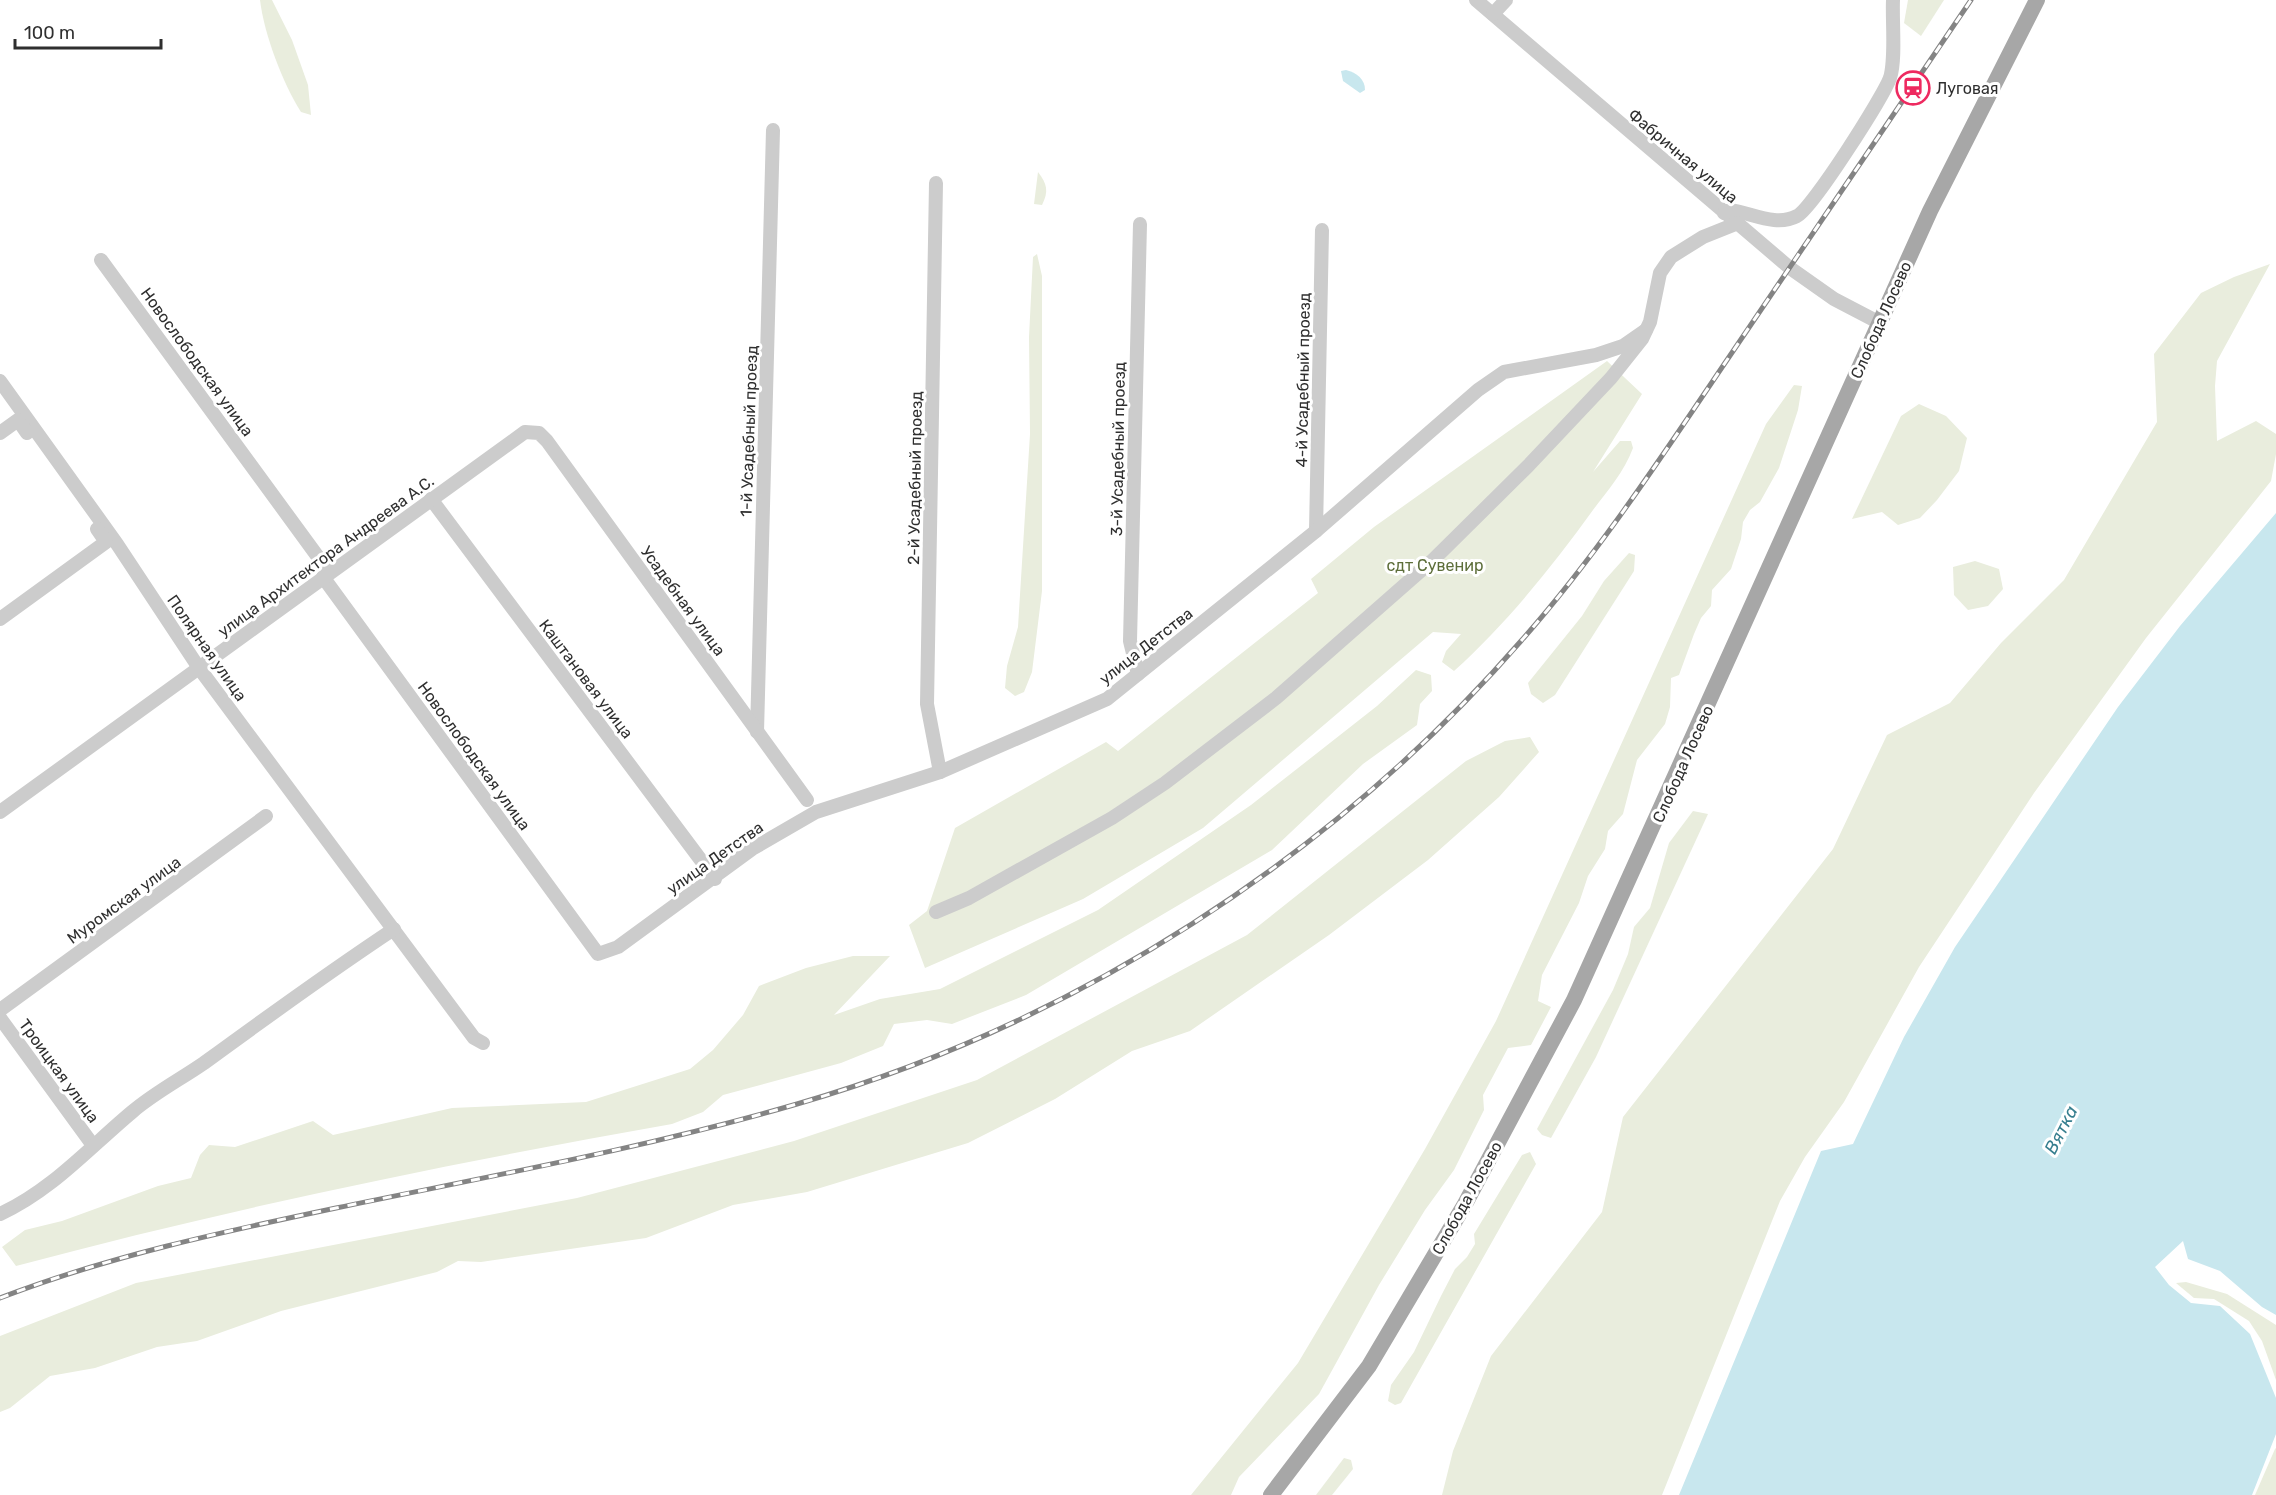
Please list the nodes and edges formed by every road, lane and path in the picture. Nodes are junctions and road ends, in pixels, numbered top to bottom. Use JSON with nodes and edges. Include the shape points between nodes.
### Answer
{"nodes":[{"id":1,"x":1476,"y":0,"type":"edge"},
{"id":2,"x":1506,"y":0,"type":"edge"},
{"id":3,"x":1893,"y":0,"type":"edge"},
{"id":4,"x":2037,"y":0,"type":"edge"},
{"id":5,"x":1492,"y":14,"type":"junction"},
{"id":6,"x":773,"y":130,"type":"dead end"},
{"id":7,"x":936,"y":183,"type":"dead end"},
{"id":8,"x":1724,"y":213,"type":"junction"},
{"id":9,"x":1737,"y":223,"type":"junction"},
{"id":10,"x":1140,"y":224,"type":"dead end"},
{"id":11,"x":1322,"y":230,"type":"dead end"},
{"id":12,"x":101,"y":260,"type":"dead end"},
{"id":13,"x":1880,"y":323,"type":"junction"},
{"id":14,"x":1646,"y":330,"type":"junction"},
{"id":15,"x":0,"y":381,"type":"edge"},
{"id":16,"x":525,"y":432,"type":"joint"},
{"id":17,"x":0,"y":433,"type":"edge"},
{"id":18,"x":431,"y":499,"type":"junction"},
{"id":19,"x":1316,"y":531,"type":"junction"},
{"id":20,"x":326,"y":575,"type":"junction"},
{"id":21,"x":0,"y":620,"type":"edge"},
{"id":22,"x":199,"y":668,"type":"junction"},
{"id":23,"x":1138,"y":674,"type":"junction"},
{"id":24,"x":757,"y":732,"type":"junction"},
{"id":25,"x":940,"y":772,"type":"junction"},
{"id":26,"x":807,"y":800,"type":"dead end"},
{"id":27,"x":0,"y":812,"type":"edge"},
{"id":28,"x":267,"y":816,"type":"dead end"},
{"id":29,"x":715,"y":879,"type":"junction"},
{"id":30,"x":936,"y":912,"type":"dead end"},
{"id":31,"x":394,"y":929,"type":"junction"},
{"id":32,"x":598,"y":954,"type":"joint"},
{"id":33,"x":0,"y":1010,"type":"edge"},
{"id":34,"x":0,"y":1018,"type":"edge"},
{"id":35,"x":483,"y":1043,"type":"dead end"},
{"id":36,"x":92,"y":1144,"type":"junction"},
{"id":37,"x":0,"y":1214,"type":"edge"},
{"id":38,"x":1271,"y":1495,"type":"edge"}],
"edges":[{"from":1,"to":5,"type":"street","name":"Фабричная улица"},
{"from":2,"to":5,"type":"street"},
{"from":3,"to":8,"type":"street","via":[[1890,78],[1857,135],[1809,204],[1799,216],[1783,220],[1730,210]]},
{"from":4,"to":13,"type":"main road","name":"Слобода Лосево","via":[[1944,181]]},
{"from":5,"to":8,"type":"street","name":"Фабричная улица"},
{"from":6,"to":24,"type":"street","name":"1-й Усадебный проезд"},
{"from":7,"to":25,"type":"street","name":"2-й Усадебный проезд","via":[[927,704]]},
{"from":8,"to":9,"type":"street","name":"Фабричная улица"},
{"from":9,"to":13,"type":"street","name":"Фабричная улица","via":[[1834,299]]},
{"from":9,"to":14,"type":"street","via":[[1703,237],[1671,257],[1660,273]]},
{"from":10,"to":23,"type":"street","name":"3-й Усадебный проезд","via":[[1130,641]]},
{"from":11,"to":19,"type":"street","name":"4-й Усадебный проезд"},
{"from":12,"to":20,"type":"street","name":"Новослободская улица"},
{"from":13,"to":38,"type":"main road","name":"Слобода Лосево","via":[[1574,1000],[1465,1204],[1370,1366]]},
{"from":14,"to":19,"type":"street","name":"улица Детства","via":[[1623,346],[1596,355],[1504,372],[1478,390]]},
{"from":14,"to":30,"type":"street","via":[[1634,352],[1520,473],[1432,560],[1276,698],[1165,783],[1112,818],[969,898]]},
{"from":15,"to":22,"type":"street","name":"Полярная улица","via":[[117,544]]},
{"from":16,"to":18,"type":"street","name":"улица Архитектора Андреева А.С."},
{"from":16,"to":24,"type":"street","name":"Усадебная улица","via":[[539,433],[548,441]]},
{"from":17,"to":21,"type":"street","via":[[18,420],[106,542]]},
{"from":18,"to":20,"type":"street","name":"улица Архитектора Андреева А.С."},
{"from":18,"to":29,"type":"street","name":"Каштановая улица"},
{"from":19,"to":23,"type":"street","name":"улица Детства"},
{"from":20,"to":22,"type":"street","name":"улица Архитектора Андреева А.С."},
{"from":20,"to":32,"type":"street","name":"Новослободская улица"},
{"from":22,"to":27,"type":"street","name":"улица Архитектора Андреева А.С."},
{"from":22,"to":31,"type":"street","name":"Полярная улица"},
{"from":23,"to":25,"type":"street","name":"улица Детства","via":[[1107,699]]},
{"from":24,"to":26,"type":"street","name":"Усадебная улица"},
{"from":25,"to":29,"type":"street","name":"улица Детства","via":[[816,812],[752,849]]},
{"from":28,"to":33,"type":"street","name":"Муромская улица"},
{"from":29,"to":32,"type":"street","name":"улица Детства","via":[[618,947]]},
{"from":31,"to":35,"type":"street","name":"Полярная улица","via":[[474,1038]]},
{"from":31,"to":36,"type":"street","via":[[145,1102]]},
{"from":34,"to":36,"type":"street","name":"Троицкая улица"},
{"from":36,"to":37,"type":"street","via":[[66,1171]]}]}
